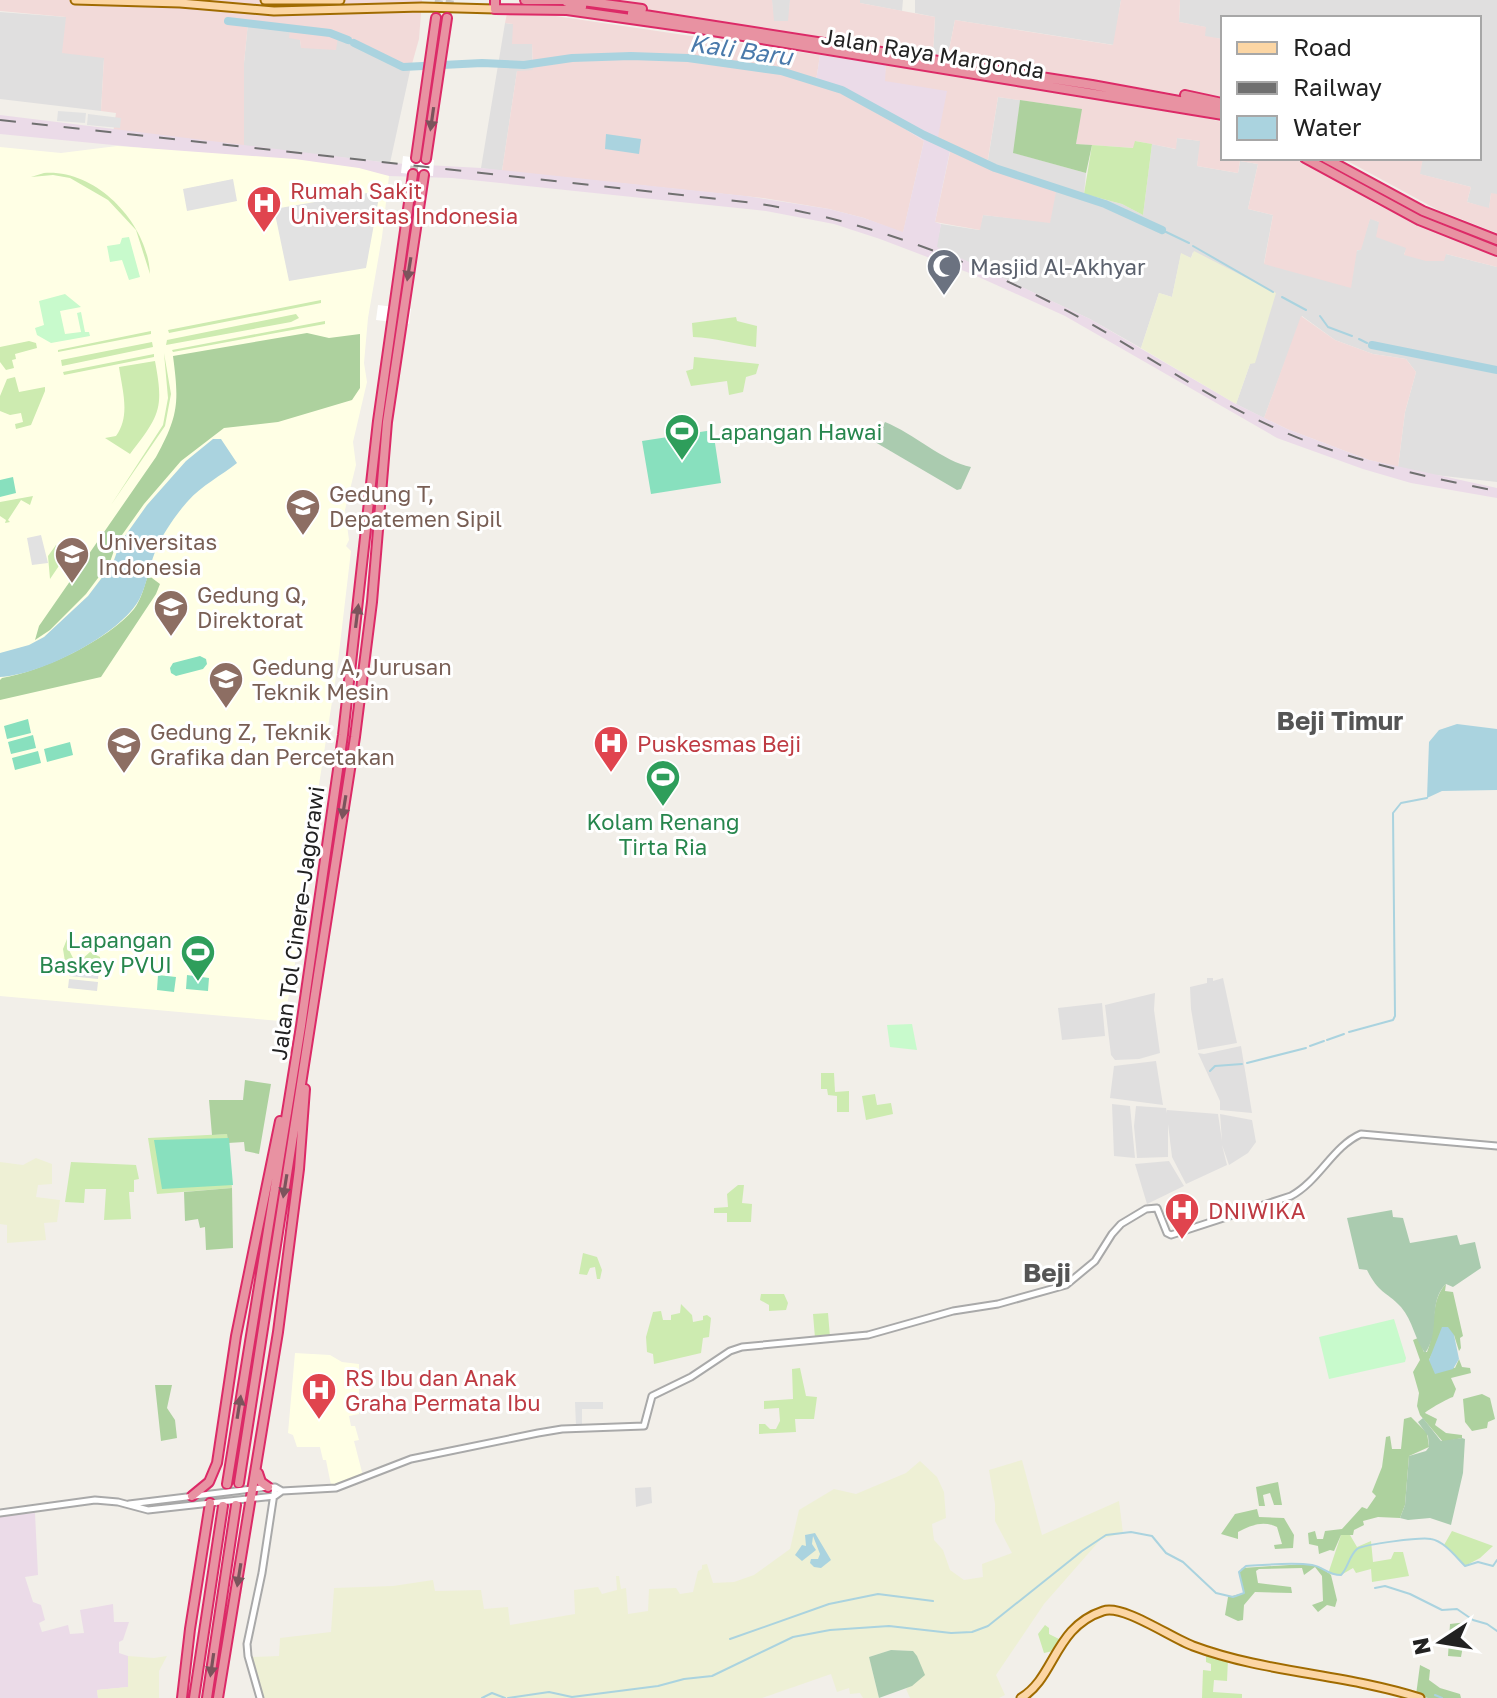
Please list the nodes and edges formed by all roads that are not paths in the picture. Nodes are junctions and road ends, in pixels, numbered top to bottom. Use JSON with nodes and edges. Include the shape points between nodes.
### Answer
{"nodes":[{"id":1,"x":75,"y":0,"type":"edge"},
{"id":2,"x":265,"y":0,"type":"edge"},
{"id":3,"x":340,"y":0,"type":"edge"},
{"id":4,"x":525,"y":0,"type":"edge"},
{"id":5,"x":571,"y":1,"type":"edge"},
{"id":6,"x":237,"y":4,"type":"edge"},
{"id":7,"x":500,"y":4,"type":"edge"},
{"id":8,"x":436,"y":18,"type":"tunnel mouth"},
{"id":9,"x":447,"y":18,"type":"tunnel mouth"},
{"id":10,"x":695,"y":25,"type":"junction"},
{"id":11,"x":1221,"y":106,"type":"edge"},
{"id":12,"x":1221,"y":118,"type":"edge"},
{"id":13,"x":416,"y":158,"type":"tunnel mouth"},
{"id":14,"x":426,"y":159,"type":"tunnel mouth"},
{"id":15,"x":1309,"y":160,"type":"edge"},
{"id":16,"x":1317,"y":160,"type":"edge"},
{"id":17,"x":1328,"y":160,"type":"edge"},
{"id":18,"x":1339,"y":160,"type":"edge"},
{"id":19,"x":413,"y":174,"type":"tunnel mouth"},
{"id":20,"x":424,"y":175,"type":"tunnel mouth"},
{"id":21,"x":1422,"y":214,"type":"junction"},
{"id":22,"x":1497,"y":237,"type":"edge"},
{"id":23,"x":1497,"y":248,"type":"edge"},
{"id":24,"x":305,"y":1026,"type":"junction"},
{"id":25,"x":1497,"y":1146,"type":"edge"},
{"id":26,"x":258,"y":1464,"type":"junction"},
{"id":27,"x":239,"y":1483,"type":"dead end"},
{"id":28,"x":227,"y":1484,"type":"dead end"},
{"id":29,"x":272,"y":1487,"type":"junction"},
{"id":30,"x":282,"y":1491,"type":"junction"},
{"id":31,"x":253,"y":1493,"type":"junction"},
{"id":32,"x":192,"y":1496,"type":"junction"},
{"id":33,"x":275,"y":1496,"type":"junction"},
{"id":34,"x":147,"y":1501,"type":"junction"},
{"id":35,"x":210,"y":1503,"type":"junction"},
{"id":36,"x":128,"y":1505,"type":"junction"},
{"id":37,"x":236,"y":1505,"type":"dead end"},
{"id":38,"x":223,"y":1506,"type":"dead end"},
{"id":39,"x":148,"y":1510,"type":"junction"},
{"id":40,"x":0,"y":1513,"type":"edge"},
{"id":41,"x":182,"y":1698,"type":"edge"},
{"id":42,"x":194,"y":1698,"type":"edge"},
{"id":43,"x":207,"y":1698,"type":"edge"},
{"id":44,"x":218,"y":1698,"type":"edge"},
{"id":45,"x":260,"y":1698,"type":"edge"},
{"id":46,"x":1021,"y":1698,"type":"edge"},
{"id":47,"x":1420,"y":1698,"type":"edge"}],
"edges":[{"from":1,"to":6,"type":"main road","name":"Jalan Raya Margonda"},
{"from":2,"to":3,"type":"main road"},
{"from":4,"to":5,"type":"highway","name":"Jalan Raya Margonda"},
{"from":5,"to":10,"type":"highway","name":"Jalan Raya Margonda","via":[[574,6]]},
{"from":6,"to":7,"type":"main road","name":"Jalan Raya Margonda","via":[[274,11]]},
{"from":7,"to":10,"type":"highway","name":"Jalan Raya Margonda"},
{"from":8,"to":13,"type":"highway"},
{"from":9,"to":14,"type":"highway","one_way":true},
{"from":10,"to":11,"type":"highway","name":"Jalan Raya Margonda"},
{"from":10,"to":12,"type":"highway","name":"Jalan Raya Margonda"},
{"from":15,"to":21,"type":"highway"},
{"from":16,"to":21,"type":"highway"},
{"from":17,"to":21,"type":"highway"},
{"from":18,"to":21,"type":"highway"},
{"from":24,"to":19,"type":"highway","name":"Jalan Tol Cinere–Jagorawi","one_way":true},
{"from":20,"to":24,"type":"highway","name":"Jalan Tol Cinere–Jagorawi","one_way":true,"via":[[387,422],[357,722]]},
{"from":21,"to":22,"type":"highway"},
{"from":21,"to":23,"type":"highway"},
{"from":24,"to":26,"type":"highway","via":[[299,1169]]},
{"from":24,"to":27,"type":"highway","name":"Jalan Tol Cinere–Jagorawi","one_way":true},
{"from":28,"to":24,"type":"highway","name":"Jalan Tol Cinere–Jagorawi","one_way":true},
{"from":24,"to":32,"type":"highway","via":[[241,1307],[217,1463],[209,1482]]},
{"from":25,"to":30,"type":"street","via":[[1361,1134],[1295,1194],[1169,1234],[1159,1209],[1153,1207],[1118,1226],[1095,1261],[1058,1287],[868,1335],[735,1349],[652,1396],[645,1425],[551,1430],[430,1454],[336,1488]]},
{"from":26,"to":29,"type":"highway","via":[[261,1482]]},
{"from":26,"to":31,"type":"highway"},
{"from":29,"to":30,"type":"street"},
{"from":29,"to":31,"type":"street"},
{"from":29,"to":33,"type":"street"},
{"from":30,"to":33,"type":"street"},
{"from":31,"to":32,"type":"street"},
{"from":31,"to":33,"type":"street"},
{"from":31,"to":35,"type":"street"},
{"from":31,"to":44,"type":"highway","one_way":true},
{"from":32,"to":34,"type":"street"},
{"from":33,"to":45,"type":"street","via":[[247,1644]]},
{"from":34,"to":36,"type":"street"},
{"from":34,"to":39,"type":"street"},
{"from":35,"to":39,"type":"street"},
{"from":35,"to":41,"type":"highway"},
{"from":36,"to":39,"type":"street"},
{"from":36,"to":40,"type":"street","via":[[95,1500]]},
{"from":37,"to":43,"type":"highway","one_way":true},
{"from":38,"to":42,"type":"highway"},
{"from":46,"to":47,"type":"main road","via":[[1032,1691],[1067,1636],[1109,1609],[1219,1656]]}]}
